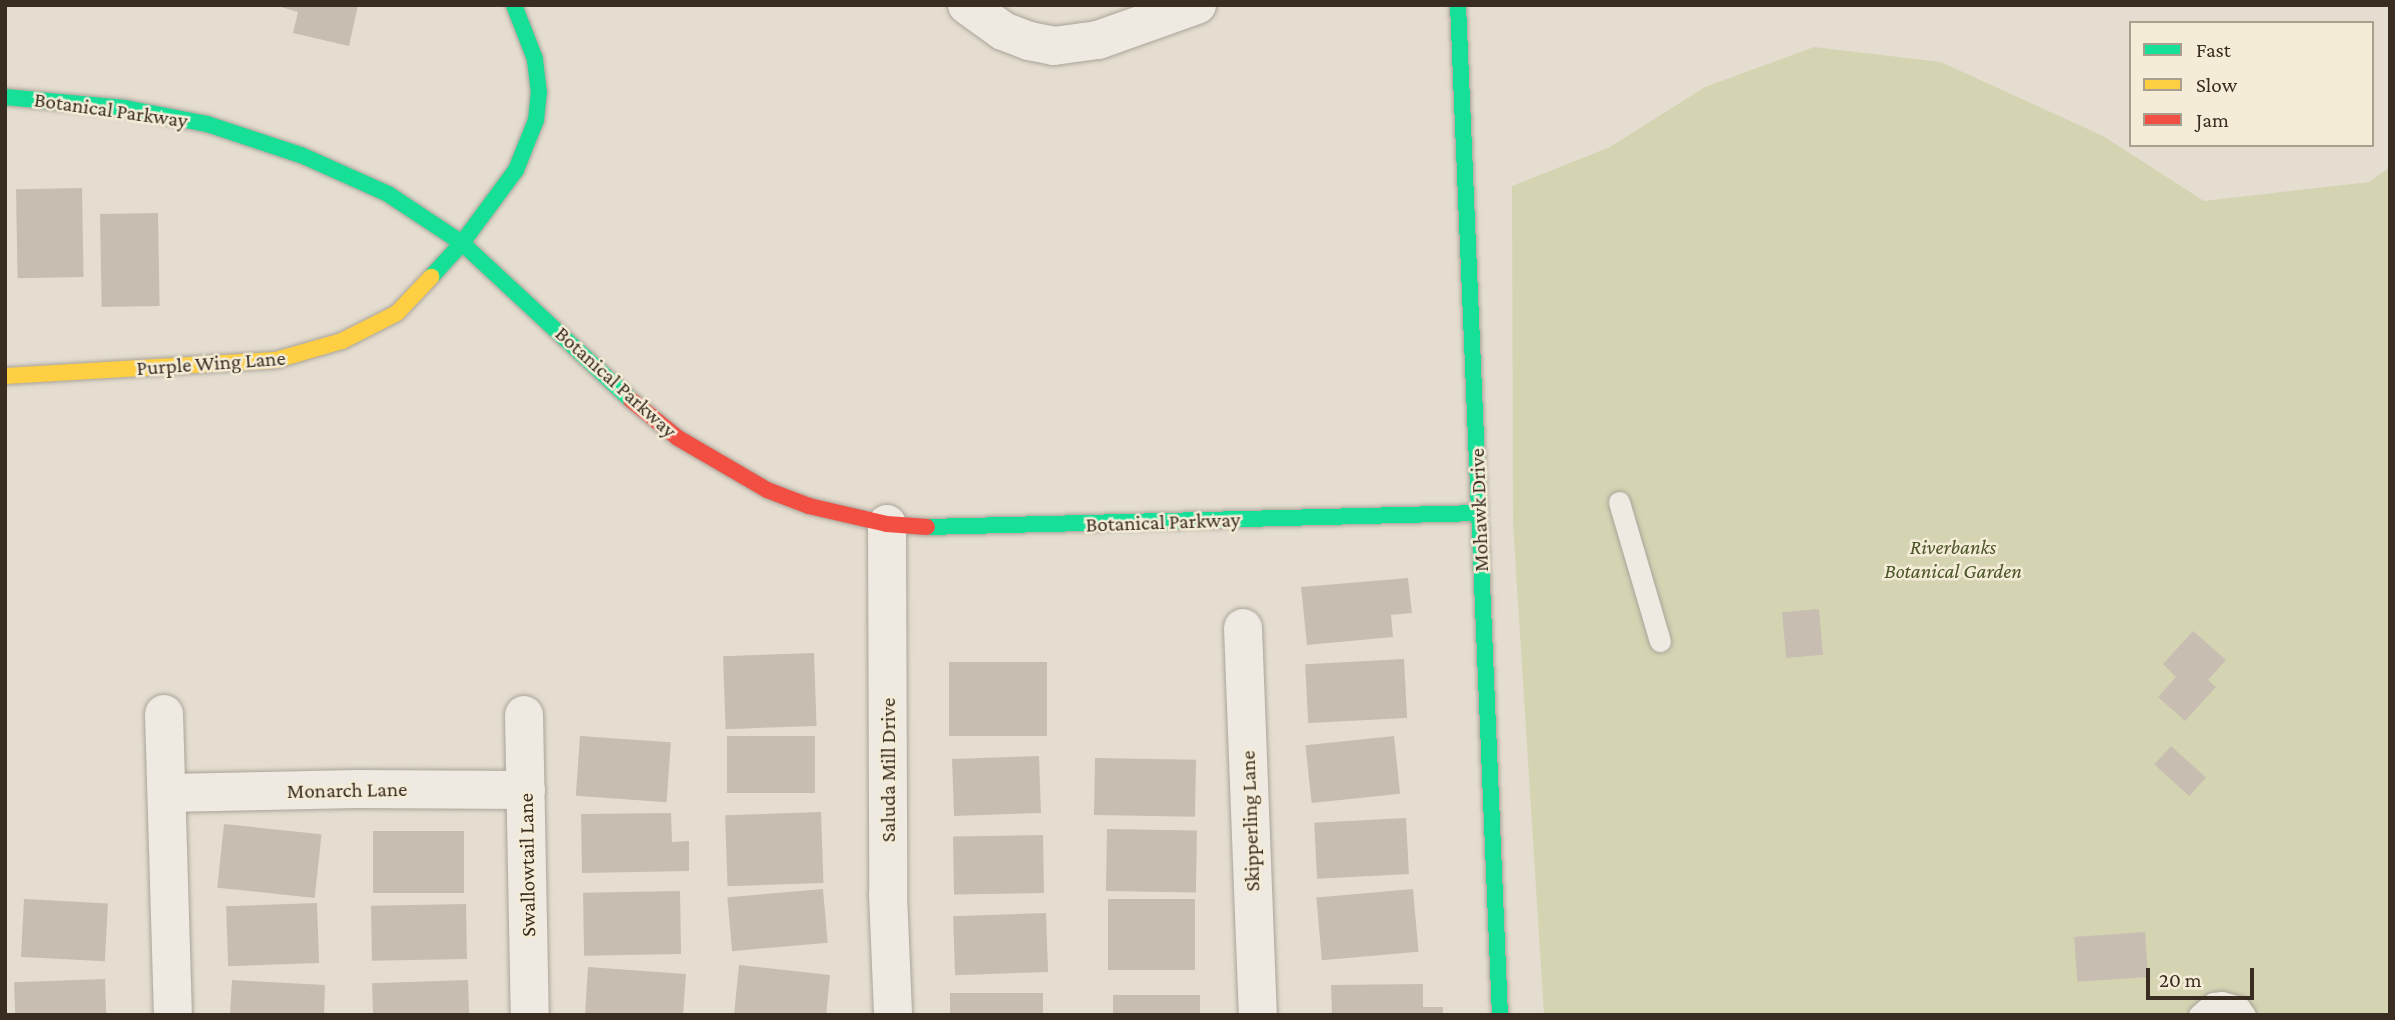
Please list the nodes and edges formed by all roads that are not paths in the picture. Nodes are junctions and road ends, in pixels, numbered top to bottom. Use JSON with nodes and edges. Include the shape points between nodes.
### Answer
{"nodes":[{"id":1,"x":514,"y":5,"type":"edge"},
{"id":2,"x":967,"y":5,"type":"edge"},
{"id":3,"x":1197,"y":5,"type":"edge"},
{"id":4,"x":1458,"y":5,"type":"edge"},
{"id":5,"x":5,"y":97,"type":"edge"},
{"id":6,"x":462,"y":243,"type":"junction"},
{"id":7,"x":5,"y":376,"type":"edge"},
{"id":8,"x":1619,"y":502,"type":"dead end"},
{"id":9,"x":1479,"y":513,"type":"junction"},
{"id":10,"x":887,"y":524,"type":"junction"},
{"id":11,"x":1243,"y":628,"type":"dead end"},
{"id":12,"x":1660,"y":641,"type":"dead end"},
{"id":13,"x":164,"y":714,"type":"dead end"},
{"id":14,"x":524,"y":715,"type":"dead end"},
{"id":15,"x":526,"y":790,"type":"junction"},
{"id":16,"x":169,"y":793,"type":"junction"},
{"id":17,"x":173,"y":1015,"type":"edge"},
{"id":18,"x":530,"y":1015,"type":"edge"},
{"id":19,"x":893,"y":1015,"type":"edge"},
{"id":20,"x":1258,"y":1015,"type":"edge"},
{"id":21,"x":1500,"y":1015,"type":"edge"},
{"id":22,"x":2199,"y":1015,"type":"edge"},
{"id":23,"x":2245,"y":1015,"type":"edge"}],
"edges":[{"from":1,"to":6,"type":"street","name":"Purple Wing Lane","via":[[535,59],[536,120],[516,170]]},
{"from":2,"to":3,"type":"street","via":[[1003,31],[1054,46],[1098,40]]},
{"from":4,"to":9,"type":"street","name":"Mohawk Drive"},
{"from":5,"to":6,"type":"street","name":"Botanical Parkway","via":[[159,113],[251,137],[388,194]]},
{"from":6,"to":7,"type":"street","name":"Purple Wing Lane","via":[[397,313],[342,341],[298,356]]},
{"from":6,"to":10,"type":"street","name":"Botanical Parkway","via":[[678,438],[767,490],[808,506]]},
{"from":8,"to":12,"type":"lane"},
{"from":9,"to":10,"type":"street","name":"Botanical Parkway","via":[[943,528]]},
{"from":9,"to":21,"type":"street","name":"Mohawk Drive"},
{"from":10,"to":19,"type":"street","name":"Saluda Mill Drive","via":[[888,894]]},
{"from":11,"to":20,"type":"street","name":"Skipperling Lane"},
{"from":13,"to":16,"type":"street"},
{"from":14,"to":15,"type":"street","name":"Swallowtail Lane"},
{"from":15,"to":16,"type":"street","name":"Monarch Lane"},
{"from":15,"to":18,"type":"street","name":"Swallowtail Lane"},
{"from":16,"to":17,"type":"street"},
{"from":22,"to":23,"type":"lane","via":[[2222,1002],[2239,1007]]}]}
